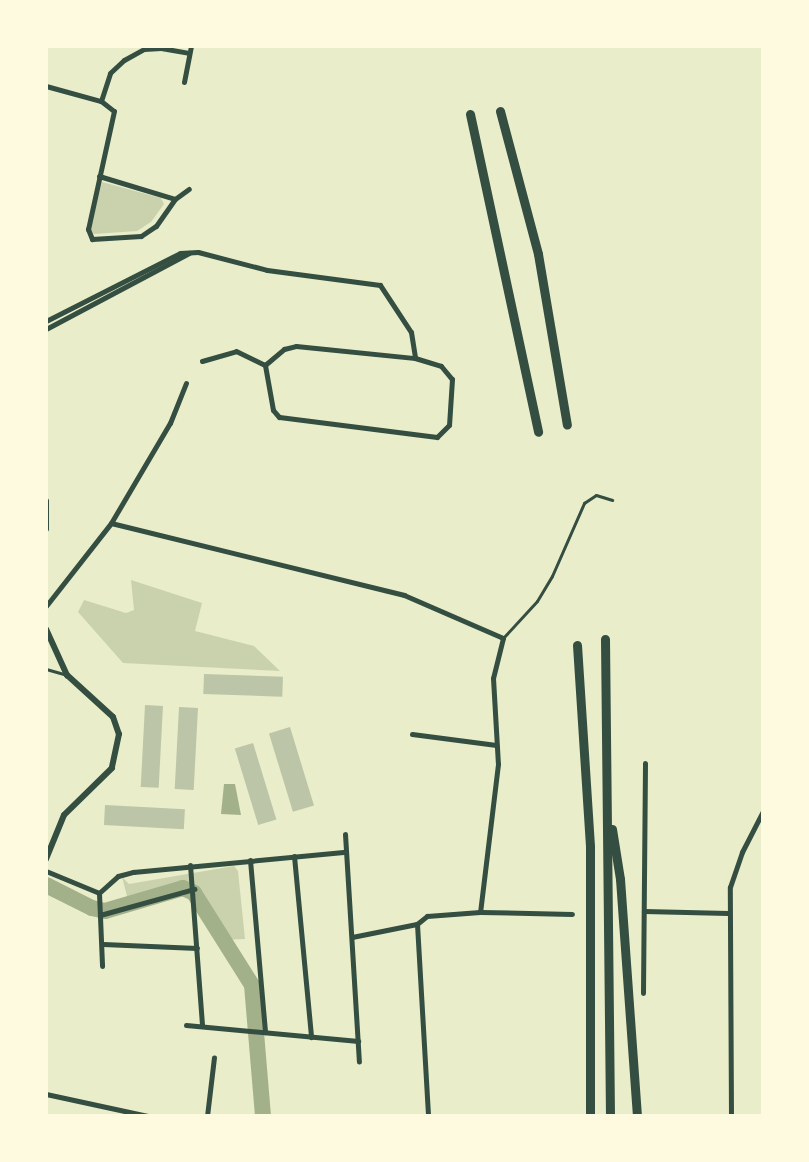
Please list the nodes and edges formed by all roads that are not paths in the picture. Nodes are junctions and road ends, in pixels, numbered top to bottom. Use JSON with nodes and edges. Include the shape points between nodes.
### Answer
{"nodes":[{"id":1,"x":190,"y":50,"type":"edge"},
{"id":2,"x":184,"y":82,"type":"dead end"},
{"id":3,"x":46,"y":86,"type":"edge"},
{"id":4,"x":101,"y":101,"type":"junction"},
{"id":5,"x":500,"y":111,"type":"dead end"},
{"id":6,"x":470,"y":114,"type":"dead end"},
{"id":7,"x":99,"y":176,"type":"junction"},
{"id":8,"x":189,"y":189,"type":"dead end"},
{"id":9,"x":175,"y":199,"type":"junction"},
{"id":10,"x":84,"y":306,"type":"junction"},
{"id":11,"x":46,"y":321,"type":"edge"},
{"id":12,"x":46,"y":329,"type":"edge"},
{"id":13,"x":415,"y":358,"type":"junction"},
{"id":14,"x":202,"y":361,"type":"dead end"},
{"id":15,"x":265,"y":365,"type":"junction"},
{"id":16,"x":186,"y":383,"type":"dead end"},
{"id":17,"x":567,"y":425,"type":"dead end"},
{"id":18,"x":538,"y":432,"type":"dead end"},
{"id":19,"x":612,"y":500,"type":"dead end"},
{"id":20,"x":46,"y":501,"type":"edge"},
{"id":21,"x":111,"y":523,"type":"junction"},
{"id":22,"x":46,"y":529,"type":"edge"},
{"id":23,"x":46,"y":606,"type":"edge"},
{"id":24,"x":46,"y":629,"type":"edge"},
{"id":25,"x":503,"y":638,"type":"junction"},
{"id":26,"x":605,"y":639,"type":"dead end"},
{"id":27,"x":577,"y":645,"type":"dead end"},
{"id":28,"x":46,"y":669,"type":"edge"},
{"id":29,"x":67,"y":675,"type":"junction"},
{"id":30,"x":412,"y":734,"type":"dead end"},
{"id":31,"x":496,"y":745,"type":"junction"},
{"id":32,"x":645,"y":763,"type":"dead end"},
{"id":33,"x":607,"y":796,"type":"junction"},
{"id":34,"x":763,"y":811,"type":"edge"},
{"id":35,"x":345,"y":834,"type":"dead end"},
{"id":36,"x":346,"y":852,"type":"junction"},
{"id":37,"x":294,"y":856,"type":"junction"},
{"id":38,"x":46,"y":859,"type":"edge"},
{"id":39,"x":250,"y":860,"type":"junction"},
{"id":40,"x":190,"y":865,"type":"junction"},
{"id":41,"x":46,"y":871,"type":"edge"},
{"id":42,"x":194,"y":889,"type":"junction"},
{"id":43,"x":99,"y":897,"type":"junction"},
{"id":44,"x":644,"y":911,"type":"junction"},
{"id":45,"x":480,"y":912,"type":"junction"},
{"id":46,"x":100,"y":913,"type":"junction"},
{"id":47,"x":728,"y":913,"type":"junction"},
{"id":48,"x":572,"y":914,"type":"dead end"},
{"id":49,"x":417,"y":924,"type":"junction"},
{"id":50,"x":352,"y":937,"type":"junction"},
{"id":51,"x":103,"y":944,"type":"junction"},
{"id":52,"x":197,"y":948,"type":"junction"},
{"id":53,"x":102,"y":966,"type":"dead end"},
{"id":54,"x":643,"y":993,"type":"dead end"},
{"id":55,"x":186,"y":1025,"type":"dead end"},
{"id":56,"x":202,"y":1026,"type":"junction"},
{"id":57,"x":265,"y":1032,"type":"junction"},
{"id":58,"x":311,"y":1037,"type":"junction"},
{"id":59,"x":358,"y":1041,"type":"junction"},
{"id":60,"x":214,"y":1057,"type":"dead end"},
{"id":61,"x":359,"y":1062,"type":"dead end"},
{"id":62,"x":46,"y":1094,"type":"edge"},
{"id":63,"x":148,"y":1116,"type":"edge"},
{"id":64,"x":207,"y":1116,"type":"edge"},
{"id":65,"x":428,"y":1116,"type":"edge"},
{"id":66,"x":590,"y":1116,"type":"edge"},
{"id":67,"x":610,"y":1116,"type":"edge"},
{"id":68,"x":637,"y":1116,"type":"edge"},
{"id":69,"x":731,"y":1116,"type":"edge"}],
"edges":[{"from":1,"to":2,"type":"street"},
{"from":1,"to":4,"type":"street","via":[[153,48],[124,60],[110,73]]},
{"from":3,"to":4,"type":"street"},
{"from":4,"to":7,"type":"street","via":[[114,111]]},
{"from":5,"to":17,"type":"highway","via":[[538,254]]},
{"from":6,"to":18,"type":"highway"},
{"from":7,"to":9,"type":"street"},
{"from":7,"to":9,"type":"street","via":[[88,229],[97,241],[141,236],[156,226]]},
{"from":8,"to":9,"type":"street"},
{"from":10,"to":11,"type":"street"},
{"from":10,"to":12,"type":"street"},
{"from":10,"to":13,"type":"street","via":[[190,253],[380,285],[411,332]]},
{"from":13,"to":15,"type":"street","via":[[296,346]]},
{"from":13,"to":15,"type":"street","via":[[441,366],[452,379],[449,425],[443,435],[279,417]]},
{"from":14,"to":15,"type":"street","via":[[236,351]]},
{"from":16,"to":21,"type":"street","via":[[170,423]]},
{"from":19,"to":25,"type":"lane","via":[[596,495],[584,503],[537,601]]},
{"from":20,"to":22,"type":"street"},
{"from":21,"to":23,"type":"street"},
{"from":21,"to":25,"type":"street","via":[[404,595]]},
{"from":24,"to":29,"type":"street"},
{"from":25,"to":31,"type":"street","via":[[493,678]]},
{"from":26,"to":33,"type":"highway"},
{"from":27,"to":66,"type":"highway","via":[[590,847]]},
{"from":28,"to":29,"type":"lane"},
{"from":29,"to":38,"type":"street","via":[[113,717],[119,734],[117,753],[102,780],[64,815]]},
{"from":30,"to":31,"type":"street"},
{"from":31,"to":45,"type":"street"},
{"from":32,"to":44,"type":"street"},
{"from":33,"to":67,"type":"highway"},
{"from":33,"to":68,"type":"highway","via":[[620,879]]},
{"from":34,"to":47,"type":"street","via":[[733,873]]},
{"from":35,"to":36,"type":"street"},
{"from":36,"to":37,"type":"street"},
{"from":36,"to":50,"type":"street"},
{"from":37,"to":39,"type":"street"},
{"from":37,"to":58,"type":"street"},
{"from":39,"to":40,"type":"street"},
{"from":39,"to":57,"type":"street"},
{"from":40,"to":42,"type":"street"},
{"from":40,"to":43,"type":"street","via":[[118,876]]},
{"from":41,"to":43,"type":"street"},
{"from":42,"to":46,"type":"street"},
{"from":42,"to":52,"type":"street"},
{"from":43,"to":46,"type":"street"},
{"from":44,"to":47,"type":"street"},
{"from":44,"to":54,"type":"street"},
{"from":45,"to":48,"type":"street"},
{"from":45,"to":49,"type":"street","via":[[427,916]]},
{"from":46,"to":51,"type":"street"},
{"from":47,"to":69,"type":"street"},
{"from":49,"to":50,"type":"street"},
{"from":49,"to":65,"type":"street"},
{"from":50,"to":59,"type":"street"},
{"from":51,"to":52,"type":"street"},
{"from":51,"to":53,"type":"street"},
{"from":52,"to":56,"type":"street"},
{"from":55,"to":56,"type":"street"},
{"from":56,"to":57,"type":"street"},
{"from":57,"to":58,"type":"street"},
{"from":58,"to":59,"type":"street"},
{"from":59,"to":61,"type":"street"},
{"from":60,"to":64,"type":"street"},
{"from":62,"to":63,"type":"street"}]}
